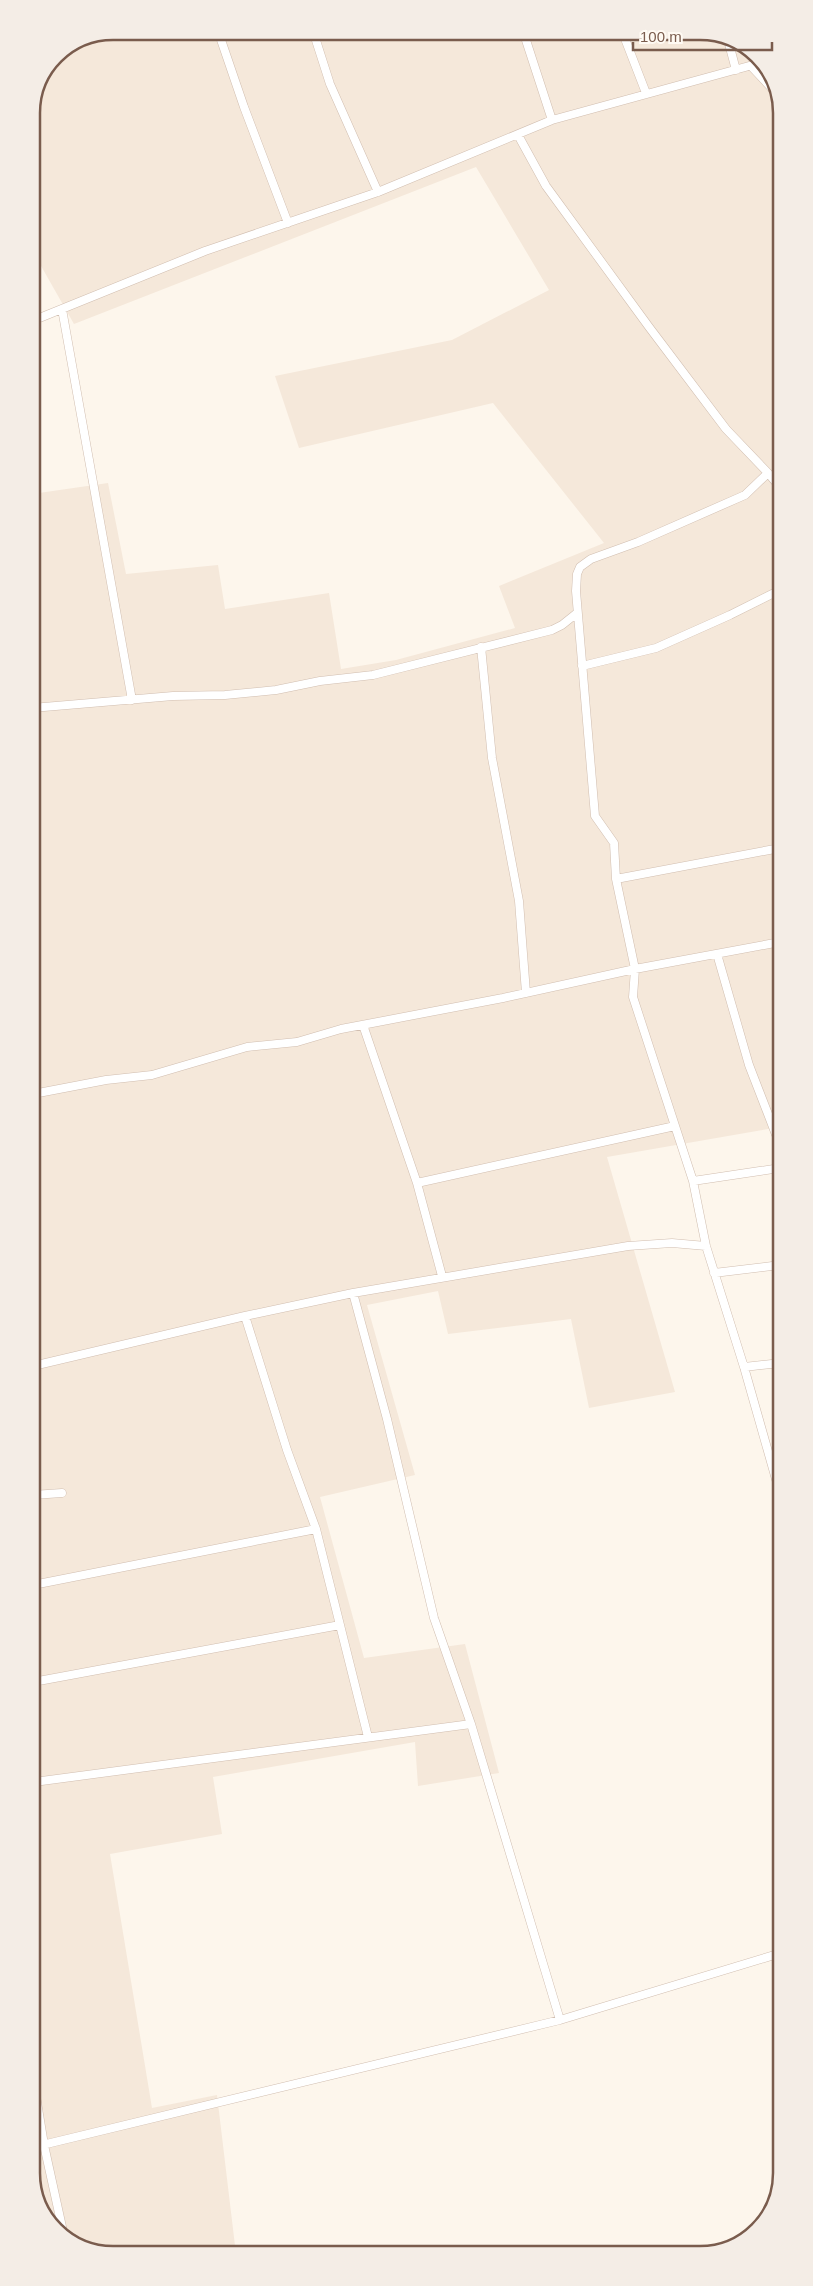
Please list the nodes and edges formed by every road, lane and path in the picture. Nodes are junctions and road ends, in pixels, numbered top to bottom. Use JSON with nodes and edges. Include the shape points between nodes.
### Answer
{"nodes":[{"id":1,"x":221,"y":40,"type":"edge"},
{"id":2,"x":315,"y":40,"type":"edge"},
{"id":3,"x":527,"y":40,"type":"edge"},
{"id":4,"x":625,"y":40,"type":"edge"},
{"id":5,"x":730,"y":47,"type":"edge"},
{"id":6,"x":755,"y":65,"type":"edge"},
{"id":7,"x":751,"y":66,"type":"junction"},
{"id":8,"x":736,"y":70,"type":"junction"},
{"id":9,"x":765,"y":81,"type":"edge"},
{"id":10,"x":646,"y":93,"type":"junction"},
{"id":11,"x":552,"y":120,"type":"junction"},
{"id":12,"x":518,"y":135,"type":"junction"},
{"id":13,"x":378,"y":192,"type":"junction"},
{"id":14,"x":288,"y":223,"type":"junction"},
{"id":15,"x":62,"y":309,"type":"junction"},
{"id":16,"x":40,"y":318,"type":"edge"},
{"id":17,"x":768,"y":473,"type":"junction"},
{"id":18,"x":773,"y":479,"type":"edge"},
{"id":19,"x":773,"y":594,"type":"edge"},
{"id":20,"x":577,"y":613,"type":"junction"},
{"id":21,"x":481,"y":647,"type":"junction"},
{"id":22,"x":582,"y":666,"type":"junction"},
{"id":23,"x":132,"y":700,"type":"junction"},
{"id":24,"x":40,"y":707,"type":"edge"},
{"id":25,"x":773,"y":849,"type":"edge"},
{"id":26,"x":616,"y":879,"type":"junction"},
{"id":27,"x":773,"y":943,"type":"edge"},
{"id":28,"x":717,"y":954,"type":"junction"},
{"id":29,"x":635,"y":969,"type":"junction"},
{"id":30,"x":526,"y":993,"type":"junction"},
{"id":31,"x":363,"y":1025,"type":"junction"},
{"id":32,"x":40,"y":1093,"type":"edge"},
{"id":33,"x":675,"y":1126,"type":"junction"},
{"id":34,"x":773,"y":1127,"type":"edge"},
{"id":35,"x":773,"y":1169,"type":"edge"},
{"id":36,"x":693,"y":1182,"type":"junction"},
{"id":37,"x":417,"y":1183,"type":"junction"},
{"id":38,"x":706,"y":1246,"type":"junction"},
{"id":39,"x":773,"y":1266,"type":"edge"},
{"id":40,"x":714,"y":1273,"type":"junction"},
{"id":41,"x":442,"y":1276,"type":"junction"},
{"id":42,"x":353,"y":1292,"type":"junction"},
{"id":43,"x":245,"y":1316,"type":"junction"},
{"id":44,"x":40,"y":1364,"type":"edge"},
{"id":45,"x":773,"y":1364,"type":"edge"},
{"id":46,"x":744,"y":1367,"type":"junction"},
{"id":47,"x":773,"y":1469,"type":"edge"},
{"id":48,"x":62,"y":1493,"type":"dead end"},
{"id":49,"x":40,"y":1495,"type":"edge"},
{"id":50,"x":316,"y":1529,"type":"junction"},
{"id":51,"x":40,"y":1585,"type":"edge"},
{"id":52,"x":340,"y":1625,"type":"junction"},
{"id":53,"x":40,"y":1681,"type":"edge"},
{"id":54,"x":471,"y":1724,"type":"junction"},
{"id":55,"x":368,"y":1737,"type":"junction"},
{"id":56,"x":40,"y":1781,"type":"edge"},
{"id":57,"x":773,"y":1956,"type":"edge"},
{"id":58,"x":560,"y":2020,"type":"junction"},
{"id":59,"x":40,"y":2121,"type":"edge"},
{"id":60,"x":44,"y":2145,"type":"junction"},
{"id":61,"x":40,"y":2146,"type":"edge"},
{"id":62,"x":61,"y":2224,"type":"edge"}],
"edges":[{"from":1,"to":14,"type":"street"},
{"from":2,"to":13,"type":"street","via":[[330,84]]},
{"from":3,"to":11,"type":"street"},
{"from":4,"to":10,"type":"street"},
{"from":5,"to":8,"type":"street"},
{"from":6,"to":7,"type":"street"},
{"from":7,"to":8,"type":"street"},
{"from":7,"to":9,"type":"street"},
{"from":8,"to":10,"type":"street"},
{"from":10,"to":11,"type":"street"},
{"from":11,"to":12,"type":"street"},
{"from":12,"to":13,"type":"street"},
{"from":12,"to":17,"type":"street","via":[[546,186],[638,312],[726,429]]},
{"from":13,"to":14,"type":"street"},
{"from":14,"to":15,"type":"street","via":[[206,251]]},
{"from":15,"to":16,"type":"street"},
{"from":15,"to":23,"type":"street"},
{"from":17,"to":18,"type":"street"},
{"from":17,"to":20,"type":"street","via":[[744,495],[584,564],[577,574]]},
{"from":19,"to":22,"type":"street","via":[[656,648]]},
{"from":20,"to":21,"type":"street","via":[[552,630]]},
{"from":20,"to":22,"type":"street"},
{"from":21,"to":23,"type":"street","via":[[373,675],[276,690]]},
{"from":21,"to":30,"type":"street","via":[[492,758],[519,900]]},
{"from":22,"to":26,"type":"street","via":[[595,816],[614,843]]},
{"from":23,"to":24,"type":"street"},
{"from":25,"to":26,"type":"street"},
{"from":26,"to":29,"type":"street"},
{"from":27,"to":28,"type":"street"},
{"from":28,"to":29,"type":"street"},
{"from":28,"to":34,"type":"street","via":[[749,1065]]},
{"from":29,"to":30,"type":"street"},
{"from":29,"to":33,"type":"street","via":[[633,997]]},
{"from":30,"to":31,"type":"street"},
{"from":31,"to":32,"type":"street","via":[[297,1042],[246,1047],[152,1075]]},
{"from":31,"to":37,"type":"street"},
{"from":33,"to":36,"type":"street"},
{"from":33,"to":37,"type":"street"},
{"from":35,"to":36,"type":"street"},
{"from":36,"to":38,"type":"street"},
{"from":37,"to":41,"type":"street"},
{"from":38,"to":40,"type":"street"},
{"from":38,"to":41,"type":"street","via":[[672,1243],[628,1246]]},
{"from":39,"to":40,"type":"street"},
{"from":40,"to":46,"type":"street"},
{"from":41,"to":42,"type":"street"},
{"from":42,"to":43,"type":"street"},
{"from":42,"to":54,"type":"street","via":[[434,1618]]},
{"from":43,"to":44,"type":"street"},
{"from":43,"to":50,"type":"street","via":[[287,1450]]},
{"from":45,"to":46,"type":"street"},
{"from":46,"to":47,"type":"street"},
{"from":48,"to":49,"type":"street"},
{"from":50,"to":51,"type":"street"},
{"from":50,"to":52,"type":"street"},
{"from":52,"to":53,"type":"street"},
{"from":52,"to":55,"type":"street"},
{"from":54,"to":55,"type":"street"},
{"from":54,"to":58,"type":"street"},
{"from":55,"to":56,"type":"street"},
{"from":57,"to":58,"type":"street"},
{"from":58,"to":60,"type":"street"},
{"from":59,"to":60,"type":"street"},
{"from":60,"to":61,"type":"street"},
{"from":60,"to":62,"type":"street"}]}
